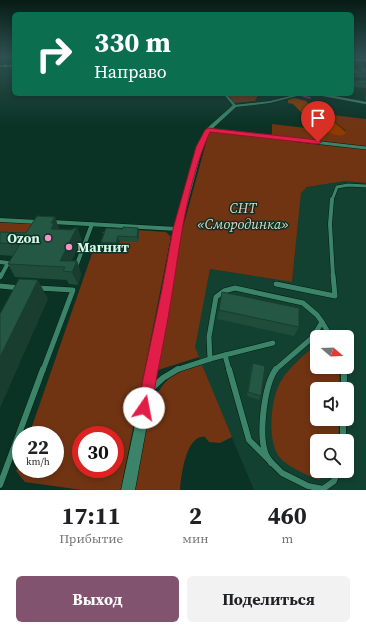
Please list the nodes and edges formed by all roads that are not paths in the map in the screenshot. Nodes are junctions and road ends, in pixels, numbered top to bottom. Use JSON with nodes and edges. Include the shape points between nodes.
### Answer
{"nodes":[{"id":1,"x":227,"y":96,"type":"edge"},
{"id":2,"x":291,"y":96,"type":"edge"},
{"id":3,"x":329,"y":96,"type":"edge"},
{"id":4,"x":366,"y":103,"type":"edge"},
{"id":5,"x":235,"y":106,"type":"junction"},
{"id":6,"x":208,"y":130,"type":"junction"},
{"id":7,"x":366,"y":148,"type":"edge"},
{"id":8,"x":366,"y":186,"type":"edge"},
{"id":9,"x":0,"y":220,"type":"edge"},
{"id":10,"x":92,"y":224,"type":"junction"},
{"id":11,"x":177,"y":229,"type":"junction"},
{"id":12,"x":0,"y":262,"type":"edge"},
{"id":13,"x":77,"y":264,"type":"edge"},
{"id":14,"x":0,"y":277,"type":"edge"},
{"id":15,"x":276,"y":284,"type":"dead end"},
{"id":16,"x":0,"y":286,"type":"edge"},
{"id":17,"x":30,"y":288,"type":"edge"},
{"id":18,"x":19,"y":295,"type":"edge"},
{"id":19,"x":322,"y":322,"type":"junction"},
{"id":20,"x":327,"y":330,"type":"edge"},
{"id":21,"x":273,"y":343,"type":"dead end"},
{"id":22,"x":225,"y":355,"type":"junction"},
{"id":23,"x":210,"y":359,"type":"junction"},
{"id":24,"x":147,"y":394,"type":"junction"},
{"id":25,"x":271,"y":463,"type":"junction"},
{"id":26,"x":335,"y":478,"type":"edge"},
{"id":27,"x":0,"y":485,"type":"edge"},
{"id":28,"x":330,"y":488,"type":"edge"},
{"id":29,"x":128,"y":490,"type":"edge"}],
"edges":[{"from":1,"to":5,"type":"lane"},
{"from":2,"to":5,"type":"street"},
{"from":3,"to":4,"type":"lane"},
{"from":5,"to":6,"type":"street"},
{"from":6,"to":7,"type":"lane"},
{"from":6,"to":11,"type":"street","via":[[200,147]]},
{"from":8,"to":15,"type":"lane","via":[[338,187],[333,194],[330,224],[335,296]]},
{"from":9,"to":10,"type":"lane"},
{"from":10,"to":11,"type":"lane"},
{"from":10,"to":13,"type":"lane"},
{"from":11,"to":24,"type":"street"},
{"from":12,"to":14,"type":"lane","via":[[8,263]]},
{"from":16,"to":18,"type":"lane","via":[[23,288]]},
{"from":17,"to":27,"type":"lane","via":[[72,290]]},
{"from":19,"to":20,"type":"lane"},
{"from":19,"to":23,"type":"lane","via":[[303,303],[292,299],[235,288],[224,291],[216,298],[209,336]]},
{"from":19,"to":25,"type":"lane","via":[[318,333],[310,342],[276,369],[269,379],[264,441],[265,451]]},
{"from":21,"to":22,"type":"lane"},
{"from":22,"to":23,"type":"lane"},
{"from":22,"to":25,"type":"lane","via":[[249,440]]},
{"from":23,"to":24,"type":"lane","via":[[168,373],[158,380]]},
{"from":24,"to":29,"type":"street"},
{"from":25,"to":28,"type":"lane","via":[[282,473],[308,486]]},
{"from":26,"to":28,"type":"lane"}]}
